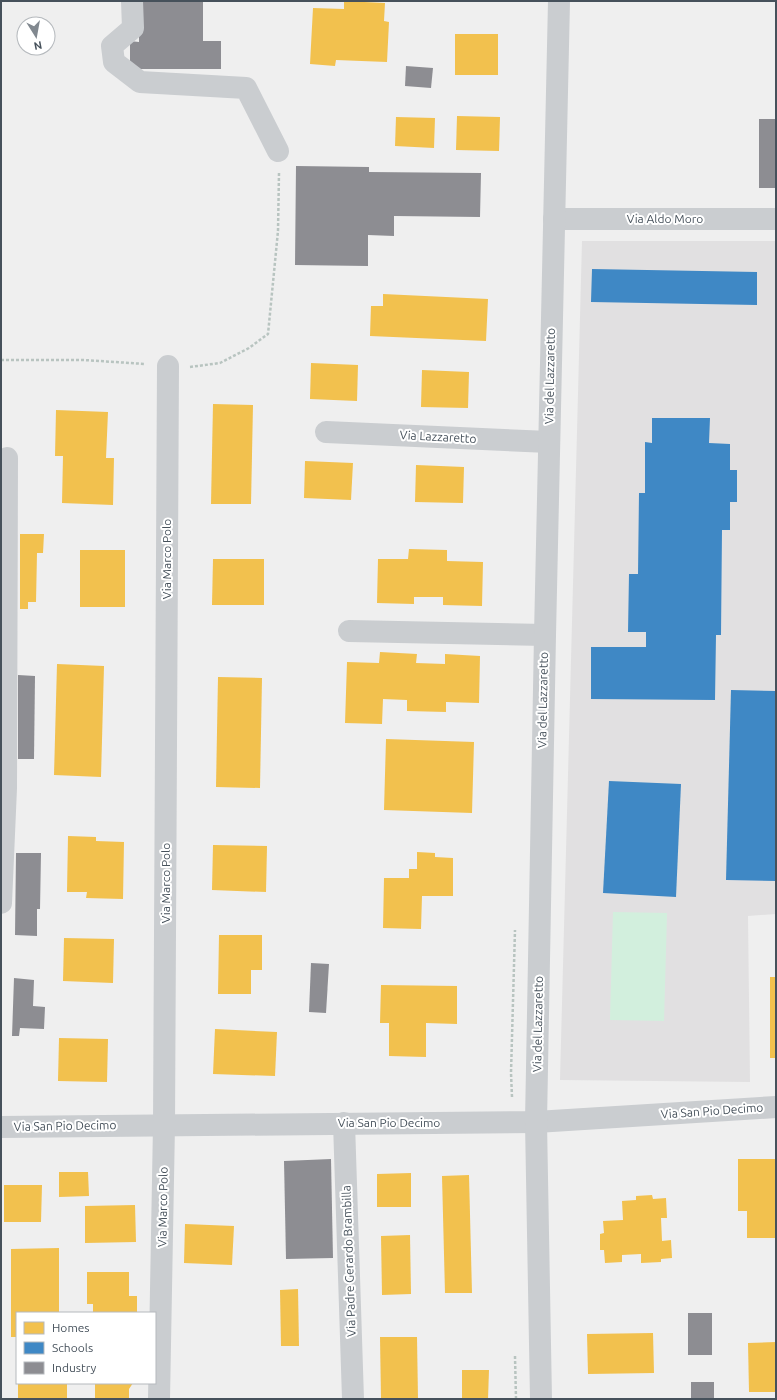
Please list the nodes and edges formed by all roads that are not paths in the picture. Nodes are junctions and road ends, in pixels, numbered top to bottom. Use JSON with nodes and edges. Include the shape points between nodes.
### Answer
{"nodes":[{"id":1,"x":132,"y":1,"type":"edge"},
{"id":2,"x":559,"y":1,"type":"edge"},
{"id":3,"x":278,"y":151,"type":"road end"},
{"id":4,"x":554,"y":219,"type":"junction"},
{"id":5,"x":776,"y":219,"type":"edge"},
{"id":6,"x":168,"y":366,"type":"road end"},
{"id":7,"x":326,"y":432,"type":"dead end"},
{"id":8,"x":549,"y":442,"type":"junction"},
{"id":9,"x":6,"y":458,"type":"dead end"},
{"id":10,"x":349,"y":631,"type":"dead end"},
{"id":11,"x":545,"y":635,"type":"junction"},
{"id":12,"x":1,"y":903,"type":"edge"},
{"id":13,"x":776,"y":1107,"type":"edge"},
{"id":14,"x":536,"y":1122,"type":"junction"},
{"id":15,"x":344,"y":1123,"type":"junction"},
{"id":16,"x":164,"y":1125,"type":"junction"},
{"id":17,"x":1,"y":1128,"type":"edge"},
{"id":18,"x":159,"y":1399,"type":"edge"},
{"id":19,"x":353,"y":1399,"type":"edge"},
{"id":20,"x":541,"y":1399,"type":"edge"}],
"edges":[{"from":1,"to":3,"type":"street","via":[[133,28],[112,46],[114,62],[140,82],[246,88]]},
{"from":2,"to":4,"type":"street","name":"Via del Lazzaretto"},
{"from":4,"to":5,"type":"street","name":"Via Aldo Moro"},
{"from":4,"to":8,"type":"street","name":"Via del Lazzaretto"},
{"from":6,"to":16,"type":"street","name":"Via Marco Polo"},
{"from":7,"to":8,"type":"street","name":"Via Lazzaretto"},
{"from":8,"to":11,"type":"street","name":"Via del Lazzaretto"},
{"from":9,"to":12,"type":"street","via":[[6,788]]},
{"from":10,"to":11,"type":"street"},
{"from":11,"to":14,"type":"street","name":"Via del Lazzaretto"},
{"from":13,"to":14,"type":"street","name":"Via San Pio Decimo"},
{"from":14,"to":15,"type":"street","name":"Via San Pio Decimo"},
{"from":14,"to":20,"type":"street","name":"Via del Lazzaretto"},
{"from":15,"to":16,"type":"street","name":"Via San Pio Decimo"},
{"from":15,"to":19,"type":"street","name":"Via Padre Gerardo Brambilla"},
{"from":16,"to":17,"type":"street","name":"Via San Pio Decimo"},
{"from":16,"to":18,"type":"street","name":"Via Marco Polo"}]}
